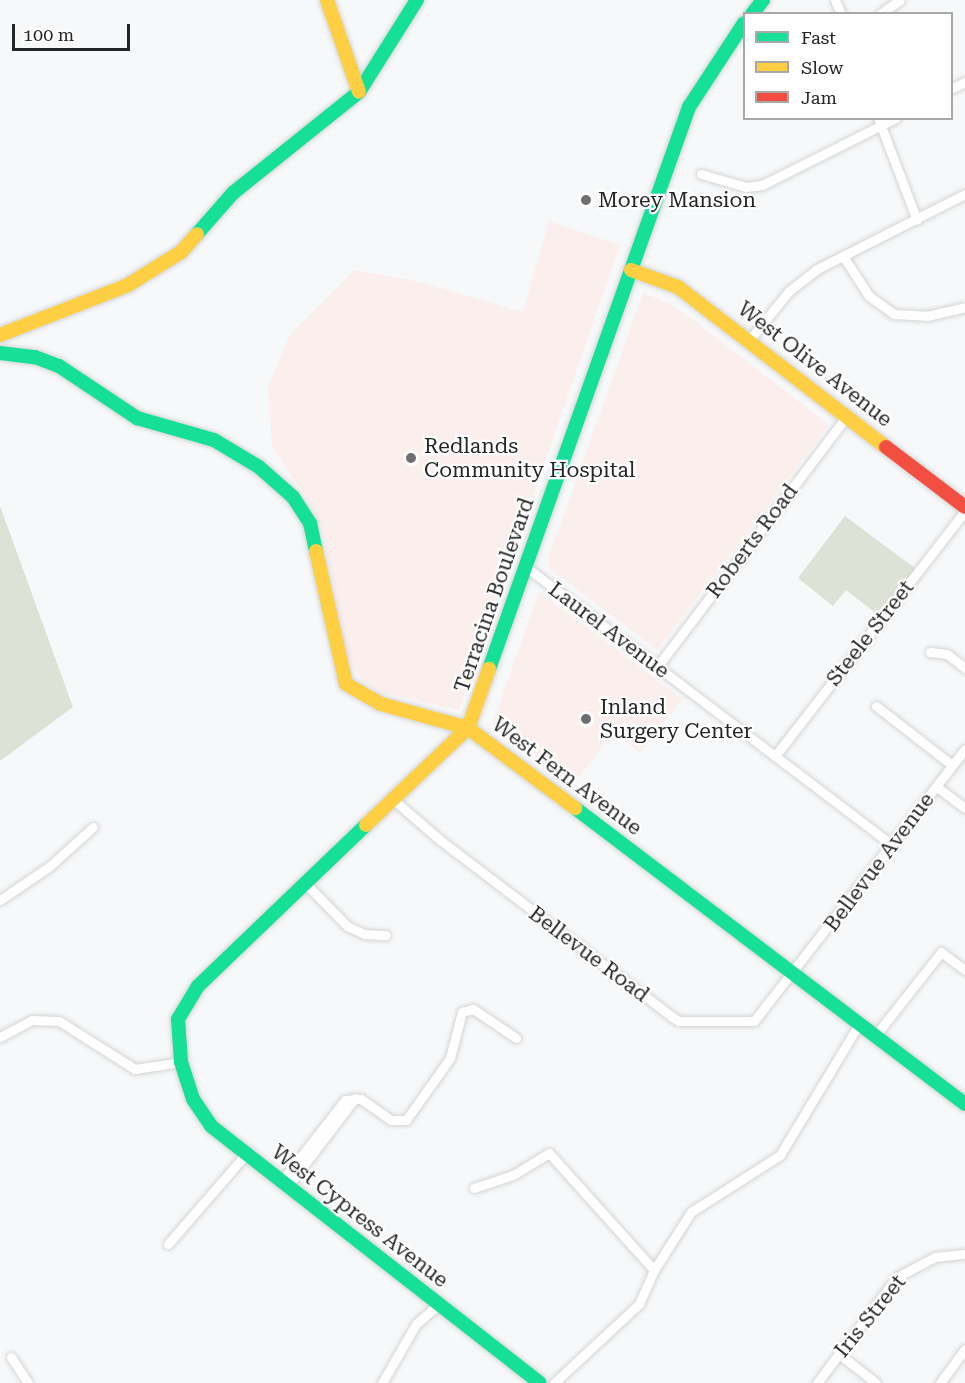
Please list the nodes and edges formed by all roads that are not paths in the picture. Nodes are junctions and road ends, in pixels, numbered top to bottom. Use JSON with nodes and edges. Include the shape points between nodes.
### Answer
{"nodes":[{"id":1,"x":327,"y":0,"type":"edge"},
{"id":2,"x":417,"y":0,"type":"edge"},
{"id":3,"x":763,"y":0,"type":"edge"},
{"id":4,"x":900,"y":0,"type":"edge"},
{"id":5,"x":754,"y":12,"type":"edge"},
{"id":6,"x":883,"y":12,"type":"edge"},
{"id":7,"x":743,"y":25,"type":"edge"},
{"id":8,"x":359,"y":92,"type":"junction"},
{"id":9,"x":879,"y":123,"type":"edge"},
{"id":10,"x":701,"y":174,"type":"dead end"},
{"id":11,"x":965,"y":194,"type":"edge"},
{"id":12,"x":917,"y":220,"type":"junction"},
{"id":13,"x":843,"y":256,"type":"junction"},
{"id":14,"x":631,"y":270,"type":"junction"},
{"id":15,"x":965,"y":308,"type":"edge"},
{"id":16,"x":0,"y":335,"type":"edge"},
{"id":17,"x":750,"y":339,"type":"junction"},
{"id":18,"x":0,"y":353,"type":"edge"},
{"id":19,"x":847,"y":416,"type":"junction"},
{"id":20,"x":965,"y":509,"type":"edge"},
{"id":21,"x":526,"y":567,"type":"junction"},
{"id":22,"x":930,"y":652,"type":"dead end"},
{"id":23,"x":657,"y":667,"type":"junction"},
{"id":24,"x":965,"y":668,"type":"edge"},
{"id":25,"x":876,"y":706,"type":"dead end"},
{"id":26,"x":468,"y":728,"type":"junction"},
{"id":27,"x":965,"y":749,"type":"edge"},
{"id":28,"x":775,"y":756,"type":"junction"},
{"id":29,"x":952,"y":765,"type":"junction"},
{"id":30,"x":937,"y":787,"type":"junction"},
{"id":31,"x":395,"y":801,"type":"junction"},
{"id":32,"x":965,"y":808,"type":"edge"},
{"id":33,"x":93,"y":827,"type":"dead end"},
{"id":34,"x":893,"y":846,"type":"junction"},
{"id":35,"x":306,"y":884,"type":"junction"},
{"id":36,"x":0,"y":900,"type":"edge"},
{"id":37,"x":386,"y":935,"type":"dead end"},
{"id":38,"x":965,"y":970,"type":"edge"},
{"id":39,"x":793,"y":975,"type":"junction"},
{"id":40,"x":0,"y":1024,"type":"edge"},
{"id":41,"x":859,"y":1024,"type":"junction"},
{"id":42,"x":2,"y":1036,"type":"edge"},
{"id":43,"x":875,"y":1036,"type":"junction"},
{"id":44,"x":516,"y":1038,"type":"dead end"},
{"id":45,"x":181,"y":1062,"type":"junction"},
{"id":46,"x":965,"y":1104,"type":"edge"},
{"id":47,"x":246,"y":1154,"type":"junction"},
{"id":48,"x":284,"y":1184,"type":"junction"},
{"id":49,"x":474,"y":1188,"type":"dead end"},
{"id":50,"x":168,"y":1244,"type":"dead end"},
{"id":51,"x":965,"y":1254,"type":"edge"},
{"id":52,"x":654,"y":1270,"type":"junction"},
{"id":53,"x":439,"y":1304,"type":"junction"},
{"id":54,"x":965,"y":1349,"type":"edge"},
{"id":55,"x":839,"y":1354,"type":"junction"},
{"id":56,"x":11,"y":1358,"type":"dead end"},
{"id":57,"x":28,"y":1383,"type":"edge"},
{"id":58,"x":382,"y":1383,"type":"edge"},
{"id":59,"x":540,"y":1383,"type":"edge"},
{"id":60,"x":554,"y":1383,"type":"edge"},
{"id":61,"x":818,"y":1383,"type":"edge"},
{"id":62,"x":876,"y":1383,"type":"edge"},
{"id":63,"x":940,"y":1383,"type":"edge"}],
"edges":[{"from":1,"to":8,"type":"main road"},
{"from":2,"to":8,"type":"main road"},
{"from":3,"to":5,"type":"main road"},
{"from":4,"to":6,"type":"street"},
{"from":7,"to":14,"type":"main road","name":"Terracina Boulevard","via":[[689,107]]},
{"from":8,"to":16,"type":"main road","via":[[233,193],[181,252],[155,271]]},
{"from":9,"to":10,"type":"street","via":[[762,185],[734,185]]},
{"from":9,"to":12,"type":"street"},
{"from":11,"to":12,"type":"street"},
{"from":12,"to":13,"type":"street"},
{"from":13,"to":15,"type":"street","via":[[869,296],[894,314],[927,316]]},
{"from":13,"to":17,"type":"street","via":[[817,269],[789,291]]},
{"from":14,"to":17,"type":"main road","name":"West Olive Avenue","via":[[678,287]]},
{"from":14,"to":21,"type":"main road","name":"Terracina Boulevard"},
{"from":17,"to":19,"type":"main road","name":"West Olive Avenue"},
{"from":18,"to":26,"type":"main road","name":"West Fern Avenue","via":[[35,357],[58,366],[137,418],[214,440],[264,471],[293,497],[310,523],[338,662],[346,684],[381,704]]},
{"from":19,"to":20,"type":"main road","name":"West Olive Avenue"},
{"from":19,"to":23,"type":"street","name":"Roberts Road"},
{"from":20,"to":28,"type":"street","name":"Steele Street"},
{"from":21,"to":23,"type":"street","name":"Laurel Avenue"},
{"from":21,"to":26,"type":"main road","name":"Terracina Boulevard"},
{"from":22,"to":24,"type":"street","via":[[946,654]]},
{"from":23,"to":28,"type":"street","name":"Laurel Avenue"},
{"from":25,"to":29,"type":"street"},
{"from":26,"to":31,"type":"main road","name":"Terracina Boulevard"},
{"from":26,"to":39,"type":"main road","name":"West Fern Avenue"},
{"from":27,"to":29,"type":"street","name":"Bellevue Avenue"},
{"from":28,"to":34,"type":"street","name":"Laurel Avenue"},
{"from":29,"to":30,"type":"street","name":"Bellevue Avenue"},
{"from":30,"to":32,"type":"street"},
{"from":30,"to":34,"type":"street","name":"Bellevue Avenue"},
{"from":31,"to":35,"type":"main road","name":"Terracina Boulevard"},
{"from":31,"to":39,"type":"street","name":"Bellevue Road","via":[[440,840],[679,1021],[754,1021]]},
{"from":33,"to":36,"type":"street","via":[[41,873]]},
{"from":34,"to":39,"type":"street","name":"Bellevue Avenue"},
{"from":35,"to":37,"type":"street","via":[[346,926],[364,934]]},
{"from":35,"to":45,"type":"main road","name":"Terracina Boulevard","via":[[189,995],[178,1019]]},
{"from":38,"to":43,"type":"street","via":[[941,952]]},
{"from":39,"to":41,"type":"main road","name":"West Fern Avenue"},
{"from":40,"to":42,"type":"street"},
{"from":41,"to":43,"type":"main road","name":"West Fern Avenue"},
{"from":41,"to":52,"type":"street","via":[[780,1155],[699,1203]]},
{"from":42,"to":45,"type":"street","via":[[32,1020],[59,1021],[135,1069]]},
{"from":43,"to":46,"type":"main road","name":"West Fern Avenue"},
{"from":44,"to":48,"type":"street","via":[[473,1010],[462,1012],[450,1058],[406,1120],[391,1120],[355,1098]]},
{"from":45,"to":47,"type":"main road","name":"West Cypress Avenue","via":[[193,1099],[211,1125]]},
{"from":47,"to":48,"type":"main road","name":"West Cypress Avenue"},
{"from":47,"to":50,"type":"street"},
{"from":48,"to":53,"type":"main road","name":"West Cypress Avenue"},
{"from":49,"to":52,"type":"street","via":[[513,1175],[549,1154]]},
{"from":51,"to":55,"type":"street","name":"Iris Street","via":[[935,1257],[897,1277]]},
{"from":52,"to":60,"type":"street","via":[[639,1304]]},
{"from":53,"to":58,"type":"street","via":[[416,1324]]},
{"from":53,"to":59,"type":"main road","name":"West Cypress Avenue"},
{"from":54,"to":63,"type":"street"},
{"from":55,"to":61,"type":"street","name":"Iris Street"},
{"from":55,"to":62,"type":"street"},
{"from":56,"to":57,"type":"street"}]}
